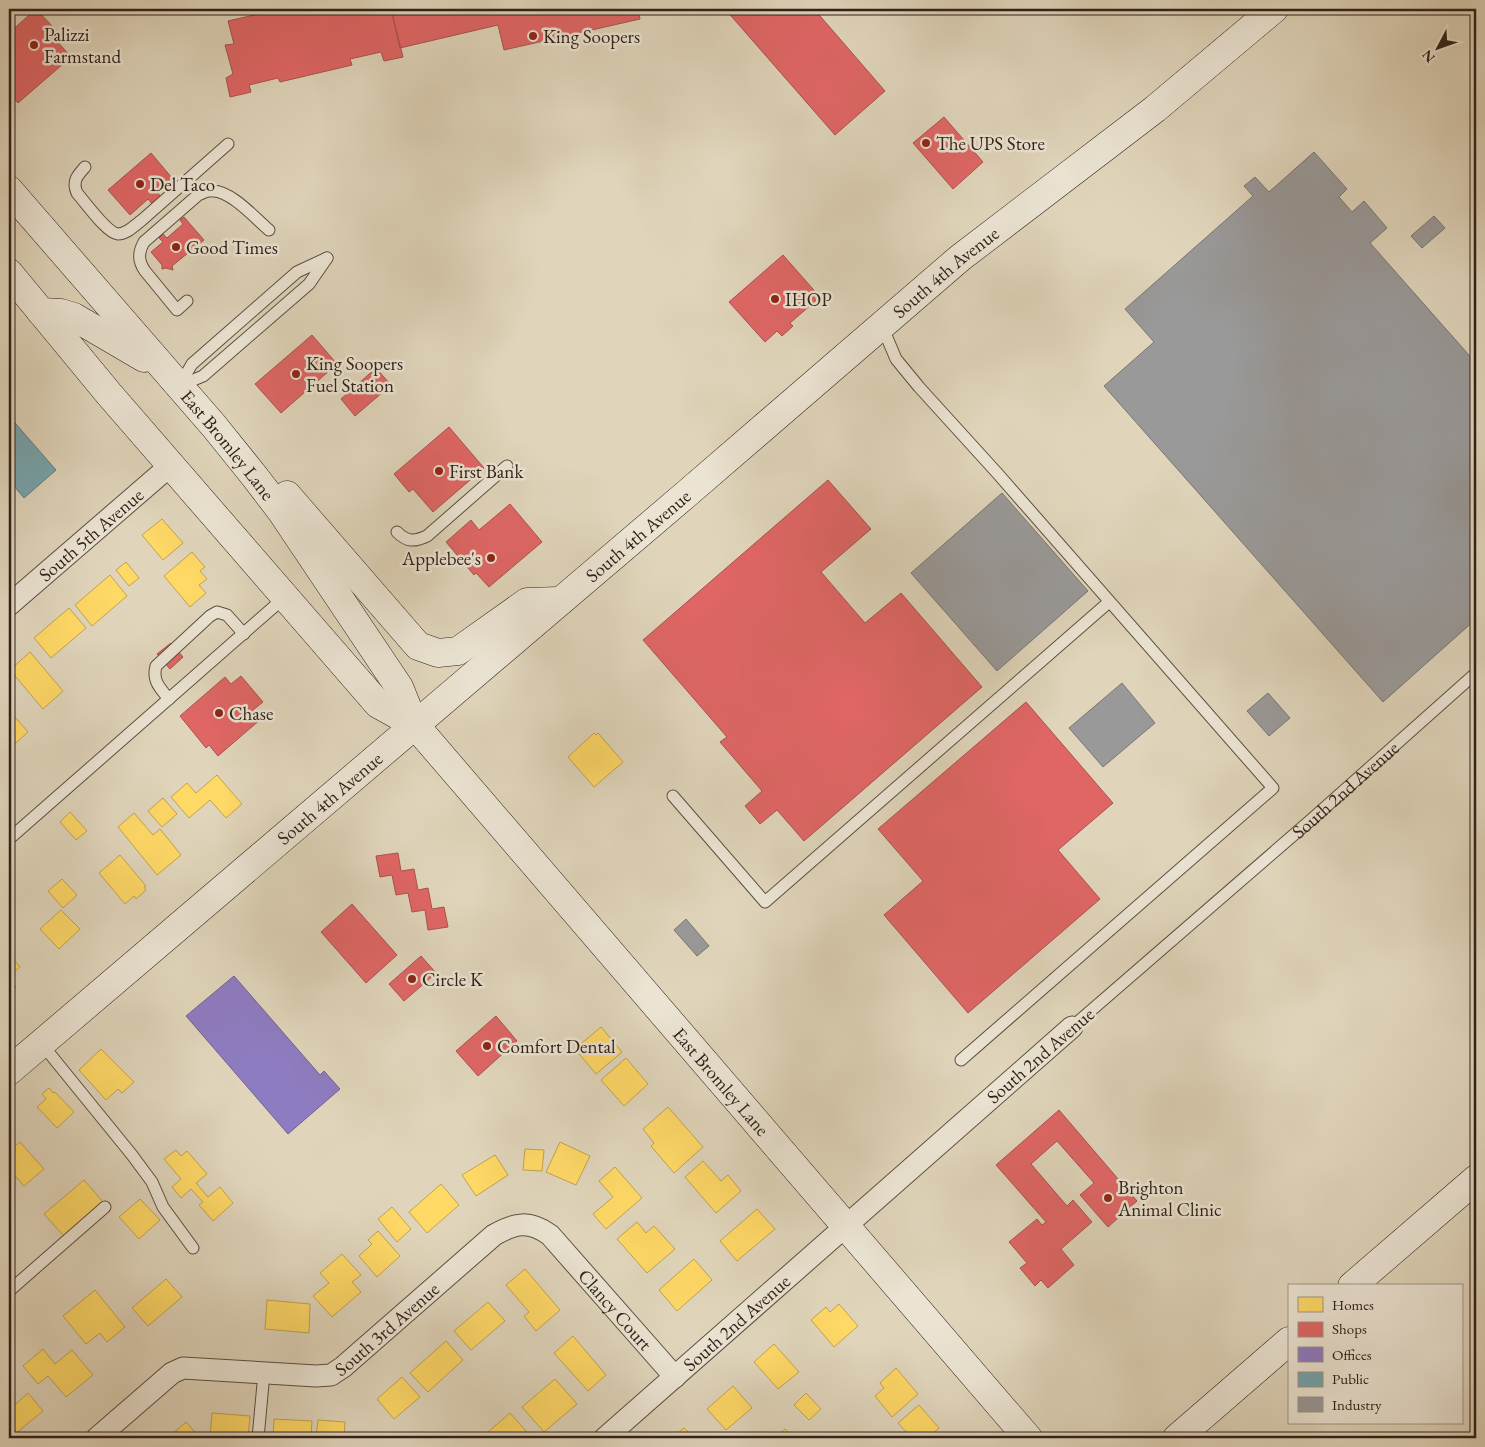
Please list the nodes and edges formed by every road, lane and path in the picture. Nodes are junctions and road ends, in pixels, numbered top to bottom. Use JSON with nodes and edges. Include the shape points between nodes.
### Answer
{"nodes":[{"id":1,"x":1274,"y":9,"type":"edge"},
{"id":2,"x":228,"y":144,"type":"dead end"},
{"id":3,"x":85,"y":167,"type":"dead end"},
{"id":4,"x":9,"y":190,"type":"edge"},
{"id":5,"x":269,"y":230,"type":"dead end"},
{"id":6,"x":9,"y":273,"type":"edge"},
{"id":7,"x":187,"y":301,"type":"dead end"},
{"id":8,"x":40,"y":312,"type":"junction"},
{"id":9,"x":882,"y":324,"type":"junction"},
{"id":10,"x":172,"y":378,"type":"junction"},
{"id":11,"x":171,"y":465,"type":"junction"},
{"id":12,"x":507,"y":466,"type":"dead end"},
{"id":13,"x":256,"y":477,"type":"junction"},
{"id":14,"x":397,"y":532,"type":"dead end"},
{"id":15,"x":285,"y":597,"type":"junction"},
{"id":16,"x":559,"y":601,"type":"junction"},
{"id":17,"x":1109,"y":602,"type":"junction"},
{"id":18,"x":9,"y":605,"type":"edge"},
{"id":19,"x":244,"y":634,"type":"junction"},
{"id":20,"x":1476,"y":673,"type":"edge"},
{"id":21,"x":169,"y":699,"type":"junction"},
{"id":22,"x":414,"y":724,"type":"junction"},
{"id":23,"x":673,"y":796,"type":"dead end"},
{"id":24,"x":9,"y":839,"type":"edge"},
{"id":25,"x":1072,"y":1027,"type":"joint"},
{"id":26,"x":40,"y":1043,"type":"junction"},
{"id":27,"x":961,"y":1060,"type":"dead end"},
{"id":28,"x":9,"y":1071,"type":"edge"},
{"id":29,"x":1476,"y":1179,"type":"edge"},
{"id":30,"x":106,"y":1207,"type":"dead end"},
{"id":31,"x":846,"y":1226,"type":"junction"},
{"id":32,"x":556,"y":1242,"type":"joint"},
{"id":33,"x":194,"y":1248,"type":"dead end"},
{"id":34,"x":1354,"y":1284,"type":"edge"},
{"id":35,"x":9,"y":1291,"type":"edge"},
{"id":36,"x":1288,"y":1342,"type":"edge"},
{"id":37,"x":264,"y":1373,"type":"junction"},
{"id":38,"x":675,"y":1377,"type":"junction"},
{"id":39,"x":97,"y":1438,"type":"edge"},
{"id":40,"x":258,"y":1438,"type":"edge"},
{"id":41,"x":605,"y":1438,"type":"edge"},
{"id":42,"x":1028,"y":1438,"type":"edge"},
{"id":43,"x":1177,"y":1438,"type":"edge"}],
"edges":[{"from":1,"to":9,"type":"main road","name":"South 4th Avenue","via":[[1155,109],[977,245]]},
{"from":2,"to":3,"type":"lane","via":[[142,220],[119,234],[110,232],[77,193],[75,178]]},
{"from":4,"to":10,"type":"main road","name":"East Bromley Lane"},
{"from":5,"to":7,"type":"lane","via":[[231,197],[214,190],[198,195],[144,242],[138,258],[140,265],[177,310]]},
{"from":6,"to":8,"type":"main road","name":"East Bromley Lane"},
{"from":8,"to":10,"type":"main road","via":[[74,317]]},
{"from":8,"to":11,"type":"main road","name":"East Bromley Lane"},
{"from":9,"to":16,"type":"main road","name":"South 4th Avenue"},
{"from":9,"to":17,"type":"lane","via":[[896,359]]},
{"from":10,"to":10,"type":"lane","via":[[203,376],[310,284],[327,258],[297,272]]},
{"from":10,"to":13,"type":"main road","name":"East Bromley Lane"},
{"from":11,"to":15,"type":"main road","name":"East Bromley Lane"},
{"from":11,"to":18,"type":"street","name":"South 5th Avenue"},
{"from":12,"to":14,"type":"lane","via":[[427,536],[412,541]]},
{"from":13,"to":16,"type":"main road","via":[[285,492],[418,646],[438,653],[458,651],[527,602]]},
{"from":13,"to":22,"type":"main road","name":"East Bromley Lane","via":[[399,687]]},
{"from":15,"to":19,"type":"lane"},
{"from":15,"to":22,"type":"main road","name":"East Bromley Lane","via":[[378,704]]},
{"from":16,"to":22,"type":"main road","name":"South 4th Avenue"},
{"from":17,"to":23,"type":"lane","via":[[765,902]]},
{"from":17,"to":27,"type":"lane","via":[[1273,788]]},
{"from":19,"to":21,"type":"lane"},
{"from":19,"to":21,"type":"lane","via":[[227,615],[217,612],[210,616],[156,666],[153,676]]},
{"from":20,"to":25,"type":"lane","name":"South 2nd Avenue"},
{"from":21,"to":24,"type":"lane"},
{"from":22,"to":26,"type":"main road","name":"South 4th Avenue"},
{"from":22,"to":31,"type":"main road","name":"East Bromley Lane"},
{"from":25,"to":31,"type":"street","name":"South 2nd Avenue"},
{"from":26,"to":28,"type":"main road","name":"South 4th Avenue"},
{"from":26,"to":33,"type":"lane","via":[[142,1168],[163,1207]]},
{"from":29,"to":34,"type":"main road"},
{"from":30,"to":35,"type":"lane"},
{"from":31,"to":38,"type":"street","name":"South 2nd Avenue"},
{"from":31,"to":42,"type":"main road","name":"East Bromley Lane"},
{"from":32,"to":37,"type":"street","name":"South 3rd Avenue","via":[[535,1226],[509,1226],[494,1235],[331,1375]]},
{"from":32,"to":38,"type":"street","name":"Clancy Court"},
{"from":36,"to":43,"type":"main road"},
{"from":37,"to":39,"type":"street","name":"South 3rd Avenue","via":[[183,1368],[172,1373]]},
{"from":37,"to":40,"type":"lane"},
{"from":38,"to":41,"type":"street","name":"South 2nd Avenue"}]}
